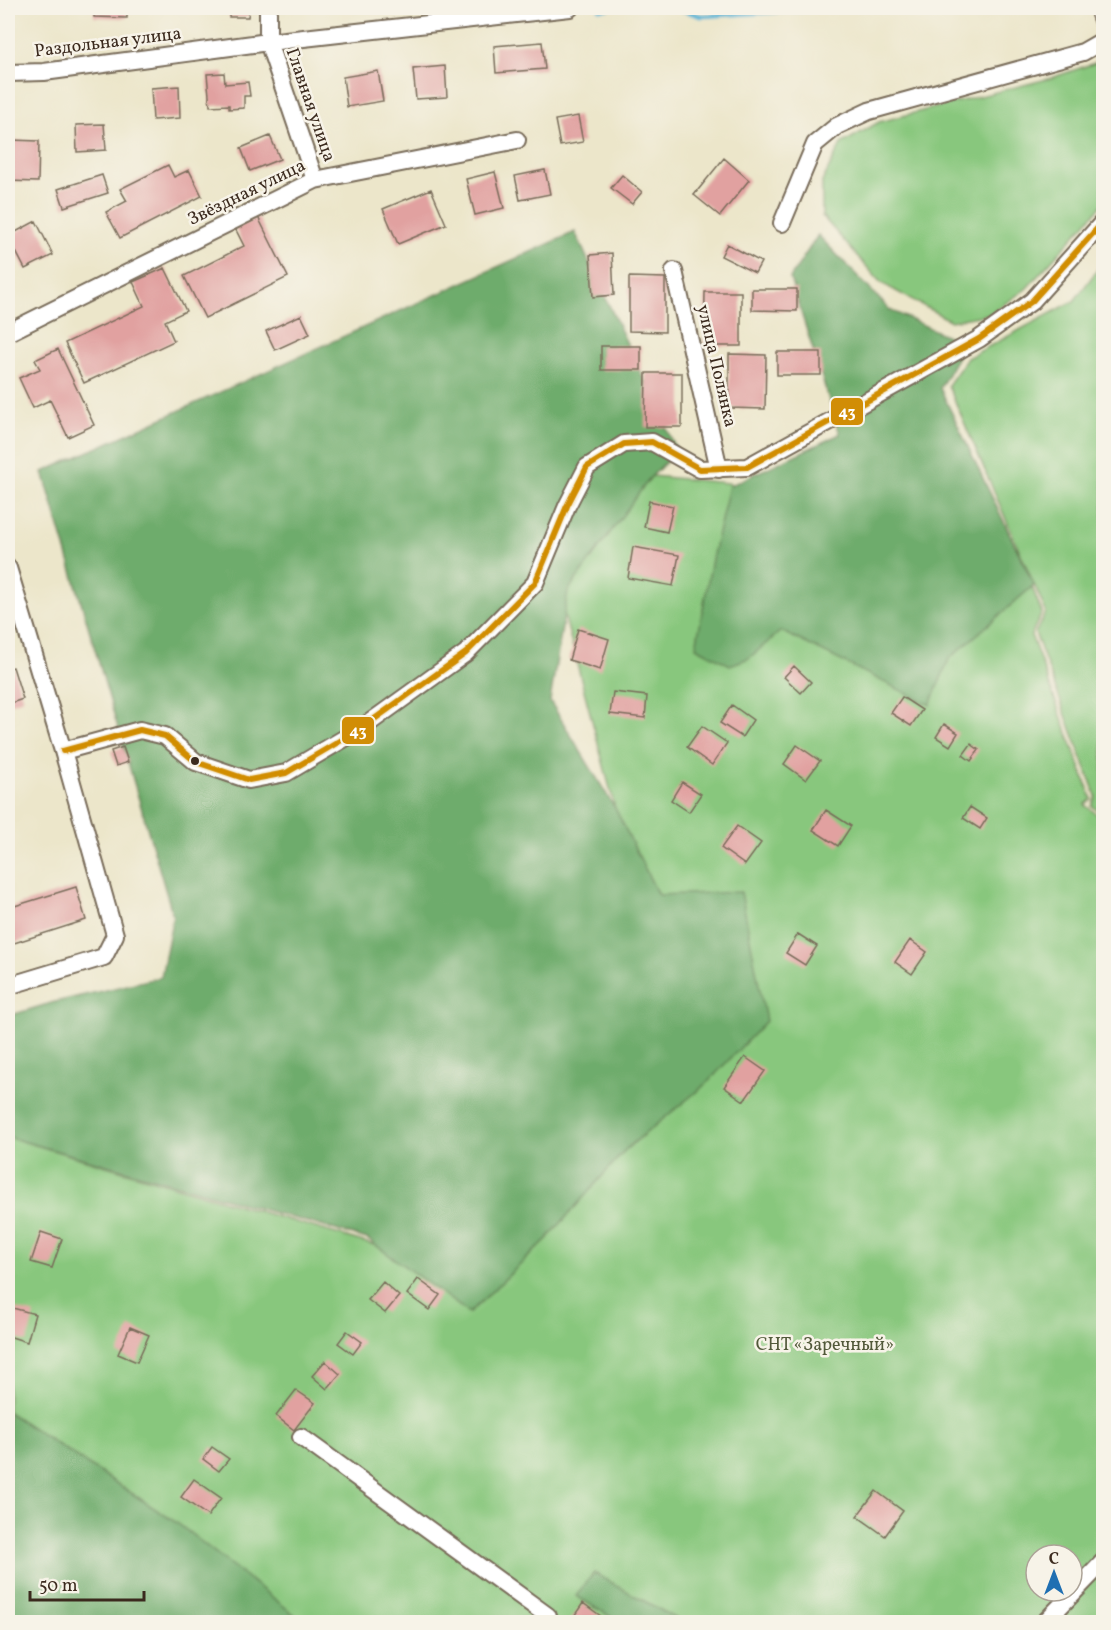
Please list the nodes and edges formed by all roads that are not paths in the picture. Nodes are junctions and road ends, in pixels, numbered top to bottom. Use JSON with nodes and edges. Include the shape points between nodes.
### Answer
{"nodes":[{"id":1,"x":268,"y":8,"type":"edge"},
{"id":2,"x":570,"y":8,"type":"edge"},
{"id":3,"x":1100,"y":8,"type":"edge"},
{"id":4,"x":1104,"y":20,"type":"edge"},
{"id":5,"x":1104,"y":40,"type":"edge"},
{"id":6,"x":268,"y":42,"type":"junction"},
{"id":7,"x":8,"y":73,"type":"edge"},
{"id":8,"x":517,"y":140,"type":"dead end"},
{"id":9,"x":315,"y":180,"type":"junction"},
{"id":10,"x":1104,"y":221,"type":"edge"},
{"id":11,"x":782,"y":223,"type":"dead end"},
{"id":12,"x":674,"y":271,"type":"dead end"},
{"id":13,"x":11,"y":331,"type":"dead end"},
{"id":14,"x":719,"y":470,"type":"junction"},
{"id":15,"x":8,"y":568,"type":"edge"},
{"id":16,"x":63,"y":752,"type":"junction"},
{"id":17,"x":8,"y":986,"type":"edge"},
{"id":18,"x":302,"y":1437,"type":"dead end"},
{"id":19,"x":1104,"y":1561,"type":"edge"},
{"id":20,"x":543,"y":1623,"type":"edge"},
{"id":21,"x":1045,"y":1623,"type":"edge"}],
"edges":[{"from":1,"to":6,"type":"street","name":"Главная улица"},
{"from":2,"to":6,"type":"street","name":"Раздольная улица"},
{"from":3,"to":4,"type":"street"},
{"from":5,"to":11,"type":"street","via":[[1083,52],[868,111],[837,126],[815,144]]},
{"from":6,"to":7,"type":"street","name":"Раздольная улица","via":[[44,72]]},
{"from":6,"to":9,"type":"street","name":"Главная улица"},
{"from":8,"to":9,"type":"street","name":"Звёздная улица"},
{"from":9,"to":13,"type":"street","name":"Звёздная улица"},
{"from":10,"to":14,"type":"street","via":[[1032,301],[979,339],[747,467]]},
{"from":12,"to":14,"type":"street","name":"улица Полянка"},
{"from":14,"to":16,"type":"street","via":[[700,469],[652,442],[624,444],[587,467],[535,583],[466,653],[363,728],[286,773],[249,780],[196,762],[165,736],[140,730]]},
{"from":15,"to":16,"type":"street"},
{"from":16,"to":17,"type":"street","via":[[115,935],[104,957]]},
{"from":18,"to":20,"type":"street","via":[[548,1616]]},
{"from":19,"to":21,"type":"street"}]}
